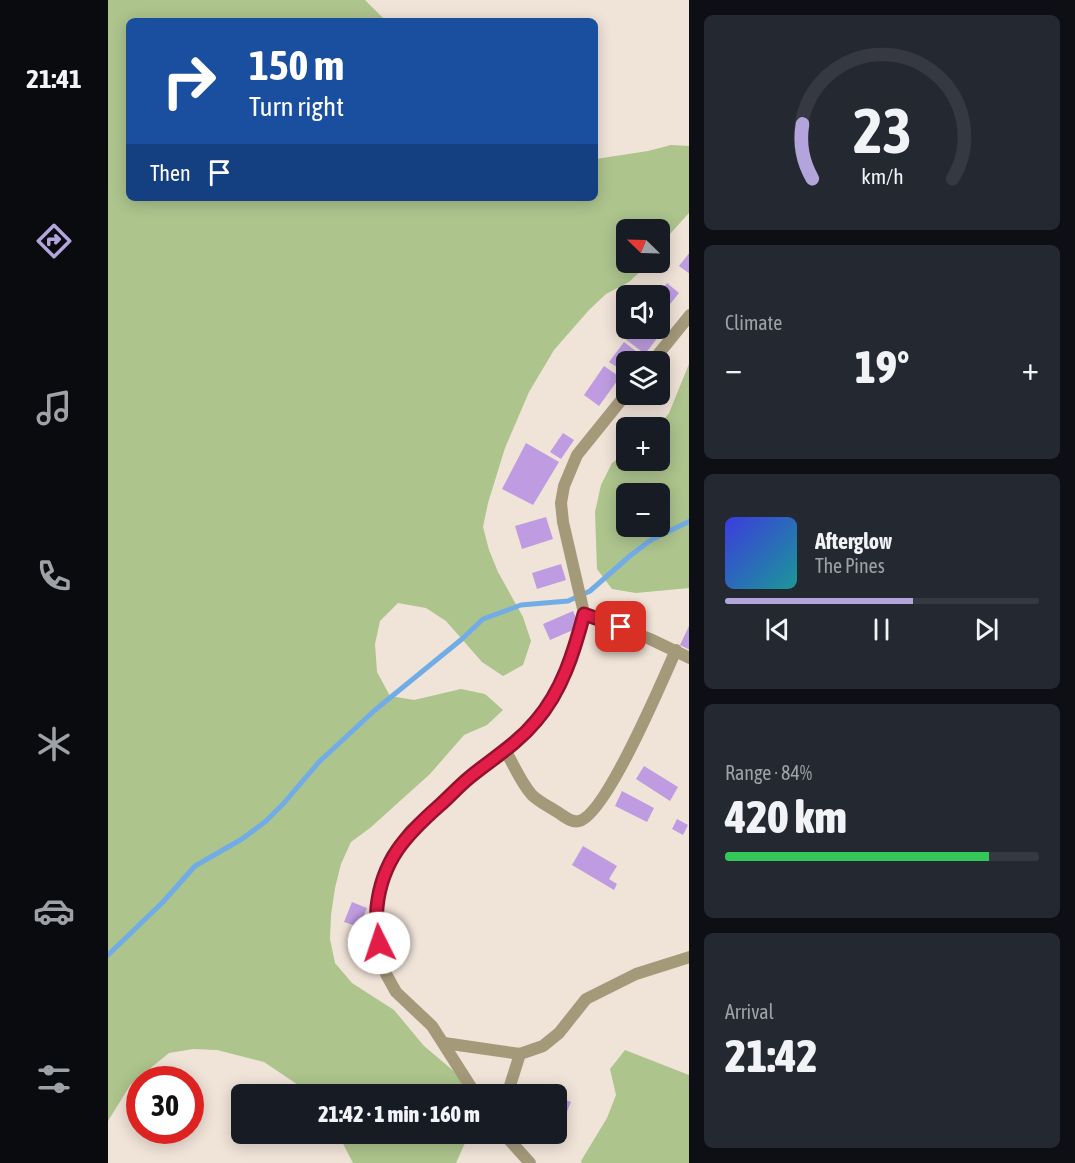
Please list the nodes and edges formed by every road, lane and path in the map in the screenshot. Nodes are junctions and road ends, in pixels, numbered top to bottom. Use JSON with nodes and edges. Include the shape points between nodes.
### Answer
{"nodes":[{"id":1,"x":689,"y":316,"type":"edge"},
{"id":2,"x":661,"y":351,"type":"edge"},
{"id":3,"x":617,"y":405,"type":"edge"},
{"id":4,"x":584,"y":614,"type":"junction"},
{"id":5,"x":676,"y":650,"type":"junction"},
{"id":6,"x":689,"y":657,"type":"edge"},
{"id":7,"x":506,"y":752,"type":"junction"},
{"id":8,"x":689,"y":957,"type":"edge"},
{"id":9,"x":444,"y":1043,"type":"junction"},
{"id":10,"x":520,"y":1054,"type":"junction"},
{"id":11,"x":469,"y":1084,"type":"edge"},
{"id":12,"x":510,"y":1084,"type":"edge"},
{"id":13,"x":513,"y":1144,"type":"edge"},
{"id":14,"x":530,"y":1163,"type":"edge"}],
"edges":[{"from":1,"to":2,"type":"street"},
{"from":3,"to":4,"type":"street","via":[[577,455],[561,503]]},
{"from":4,"to":5,"type":"street"},
{"from":4,"to":7,"type":"street","via":[[555,696]]},
{"from":5,"to":6,"type":"street"},
{"from":5,"to":7,"type":"street","via":[[631,748],[583,819],[567,819],[534,797]]},
{"from":7,"to":9,"type":"street","via":[[470,777],[410,831],[391,856],[382,879],[376,908],[386,975],[396,992]]},
{"from":8,"to":10,"type":"street","via":[[636,974],[586,999],[560,1033],[543,1046]]},
{"from":9,"to":10,"type":"street"},
{"from":9,"to":11,"type":"street"},
{"from":10,"to":12,"type":"street"},
{"from":13,"to":14,"type":"street"}]}
